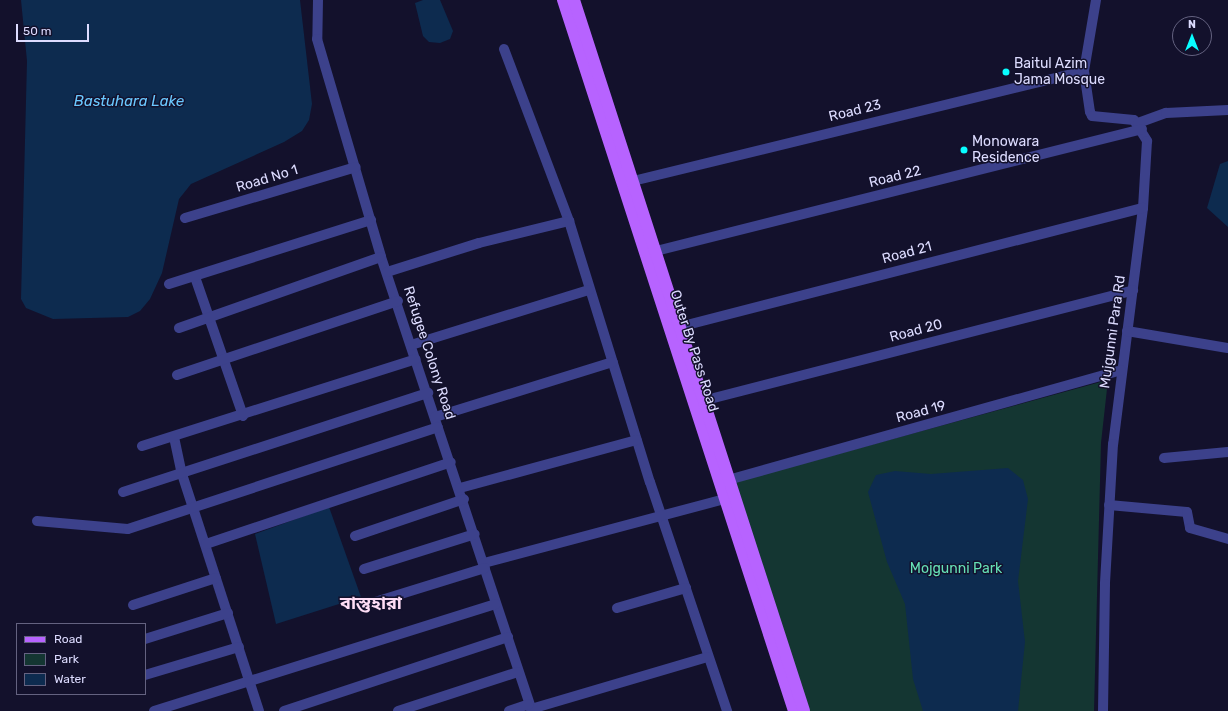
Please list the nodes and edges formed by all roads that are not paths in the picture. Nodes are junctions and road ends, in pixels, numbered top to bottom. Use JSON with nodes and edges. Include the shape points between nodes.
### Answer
{"nodes":[{"id":1,"x":318,"y":0,"type":"edge"},
{"id":2,"x":563,"y":0,"type":"edge"},
{"id":3,"x":574,"y":0,"type":"edge"},
{"id":4,"x":1096,"y":0,"type":"edge"},
{"id":5,"x":504,"y":49,"type":"dead end"},
{"id":6,"x":1084,"y":71,"type":"junction"},
{"id":7,"x":1228,"y":110,"type":"edge"},
{"id":8,"x":1140,"y":126,"type":"junction"},
{"id":9,"x":356,"y":168,"type":"junction"},
{"id":10,"x":633,"y":181,"type":"junction"},
{"id":11,"x":1143,"y":208,"type":"junction"},
{"id":12,"x":185,"y":218,"type":"dead end"},
{"id":13,"x":371,"y":220,"type":"junction"},
{"id":14,"x":569,"y":221,"type":"junction"},
{"id":15,"x":656,"y":251,"type":"junction"},
{"id":16,"x":382,"y":257,"type":"junction"},
{"id":17,"x":387,"y":272,"type":"junction"},
{"id":18,"x":195,"y":277,"type":"junction"},
{"id":19,"x":169,"y":284,"type":"dead end"},
{"id":20,"x":589,"y":290,"type":"junction"},
{"id":21,"x":1133,"y":290,"type":"junction"},
{"id":22,"x":398,"y":301,"type":"junction"},
{"id":23,"x":210,"y":317,"type":"junction"},
{"id":24,"x":679,"y":327,"type":"junction"},
{"id":25,"x":179,"y":328,"type":"dead end"},
{"id":26,"x":1127,"y":331,"type":"junction"},
{"id":27,"x":411,"y":345,"type":"junction"},
{"id":28,"x":1228,"y":348,"type":"edge"},
{"id":29,"x":416,"y":359,"type":"junction"},
{"id":30,"x":224,"y":360,"type":"junction"},
{"id":31,"x":613,"y":362,"type":"junction"},
{"id":32,"x":1121,"y":370,"type":"junction"},
{"id":33,"x":177,"y":375,"type":"dead end"},
{"id":34,"x":428,"y":393,"type":"junction"},
{"id":35,"x":706,"y":400,"type":"junction"},
{"id":36,"x":243,"y":416,"type":"junction"},
{"id":37,"x":437,"y":422,"type":"junction"},
{"id":38,"x":174,"y":437,"type":"junction"},
{"id":39,"x":637,"y":440,"type":"junction"},
{"id":40,"x":142,"y":446,"type":"dead end"},
{"id":41,"x":1228,"y":452,"type":"edge"},
{"id":42,"x":1164,"y":458,"type":"dead end"},
{"id":43,"x":451,"y":462,"type":"junction"},
{"id":44,"x":182,"y":474,"type":"junction"},
{"id":45,"x":728,"y":480,"type":"junction"},
{"id":46,"x":460,"y":488,"type":"junction"},
{"id":47,"x":123,"y":492,"type":"dead end"},
{"id":48,"x":464,"y":499,"type":"junction"},
{"id":49,"x":726,"y":499,"type":"junction"},
{"id":50,"x":1109,"y":505,"type":"junction"},
{"id":51,"x":193,"y":507,"type":"junction"},
{"id":52,"x":662,"y":514,"type":"junction"},
{"id":53,"x":37,"y":521,"type":"dead end"},
{"id":54,"x":475,"y":534,"type":"junction"},
{"id":55,"x":355,"y":536,"type":"dead end"},
{"id":56,"x":1228,"y":539,"type":"edge"},
{"id":57,"x":206,"y":544,"type":"junction"},
{"id":58,"x":484,"y":566,"type":"junction"},
{"id":59,"x":364,"y":569,"type":"dead end"},
{"id":60,"x":216,"y":578,"type":"junction"},
{"id":61,"x":686,"y":588,"type":"junction"},
{"id":62,"x":375,"y":602,"type":"dead end"},
{"id":63,"x":496,"y":604,"type":"junction"},
{"id":64,"x":133,"y":605,"type":"dead end"},
{"id":65,"x":617,"y":608,"type":"dead end"},
{"id":66,"x":228,"y":613,"type":"junction"},
{"id":67,"x":508,"y":637,"type":"junction"},
{"id":68,"x":146,"y":639,"type":"edge"},
{"id":69,"x":238,"y":647,"type":"junction"},
{"id":70,"x":708,"y":657,"type":"junction"},
{"id":71,"x":518,"y":672,"type":"junction"},
{"id":72,"x":146,"y":675,"type":"edge"},
{"id":73,"x":248,"y":680,"type":"junction"},
{"id":74,"x":531,"y":708,"type":"edge"},
{"id":75,"x":154,"y":711,"type":"edge"},
{"id":76,"x":259,"y":711,"type":"edge"},
{"id":77,"x":284,"y":711,"type":"edge"},
{"id":78,"x":398,"y":711,"type":"edge"},
{"id":79,"x":509,"y":711,"type":"edge"},
{"id":80,"x":727,"y":711,"type":"edge"},
{"id":81,"x":794,"y":711,"type":"edge"},
{"id":82,"x":804,"y":711,"type":"edge"},
{"id":83,"x":1103,"y":711,"type":"edge"}],
"edges":[{"from":1,"to":9,"type":"street","name":"Refugee Colony Road","via":[[317,39]]},
{"from":2,"to":49,"type":"main road","name":"Outer By Pass Road"},
{"from":3,"to":10,"type":"main road","name":"Outer By Pass Road"},
{"from":4,"to":6,"type":"street"},
{"from":5,"to":14,"type":"street"},
{"from":6,"to":8,"type":"street","via":[[1092,116]]},
{"from":6,"to":10,"type":"street","name":"Road 23"},
{"from":7,"to":8,"type":"street","name":"Road 22","via":[[1166,113]]},
{"from":8,"to":11,"type":"street","name":"Mujgunni Para Rd","via":[[1147,141]]},
{"from":8,"to":15,"type":"street","name":"Road 22"},
{"from":9,"to":12,"type":"street","name":"Road No 1"},
{"from":9,"to":13,"type":"street","name":"Refugee Colony Road"},
{"from":10,"to":15,"type":"main road","name":"Outer By Pass Road"},
{"from":11,"to":21,"type":"street","name":"Mujgunni Para Rd"},
{"from":11,"to":24,"type":"street","name":"Road 21"},
{"from":13,"to":16,"type":"street","name":"Refugee Colony Road"},
{"from":13,"to":18,"type":"street"},
{"from":14,"to":17,"type":"street","via":[[479,243]]},
{"from":14,"to":20,"type":"street"},
{"from":15,"to":24,"type":"main road","name":"Outer By Pass Road"},
{"from":16,"to":17,"type":"street","name":"Refugee Colony Road"},
{"from":16,"to":23,"type":"street"},
{"from":17,"to":22,"type":"street","name":"Refugee Colony Road"},
{"from":18,"to":19,"type":"street"},
{"from":18,"to":23,"type":"street"},
{"from":20,"to":27,"type":"street"},
{"from":20,"to":31,"type":"street"},
{"from":21,"to":26,"type":"street","name":"Mujgunni Para Rd"},
{"from":21,"to":35,"type":"street","name":"Road 20"},
{"from":22,"to":27,"type":"street","name":"Refugee Colony Road"},
{"from":22,"to":30,"type":"street"},
{"from":23,"to":25,"type":"street"},
{"from":23,"to":30,"type":"street"},
{"from":24,"to":35,"type":"main road","name":"Outer By Pass Road"},
{"from":26,"to":28,"type":"street"},
{"from":26,"to":32,"type":"street","name":"Mujgunni Para Rd"},
{"from":27,"to":29,"type":"street","name":"Refugee Colony Road"},
{"from":29,"to":34,"type":"street","name":"Refugee Colony Road"},
{"from":29,"to":36,"type":"street"},
{"from":30,"to":33,"type":"street"},
{"from":30,"to":36,"type":"street"},
{"from":31,"to":37,"type":"street"},
{"from":31,"to":39,"type":"street"},
{"from":32,"to":45,"type":"street","name":"Road 19"},
{"from":32,"to":50,"type":"street","name":"Mujgunni Para Rd"},
{"from":34,"to":37,"type":"street","name":"Refugee Colony Road"},
{"from":34,"to":44,"type":"street"},
{"from":35,"to":45,"type":"main road","name":"Outer By Pass Road"},
{"from":36,"to":38,"type":"street"},
{"from":37,"to":43,"type":"street","name":"Refugee Colony Road"},
{"from":37,"to":51,"type":"street"},
{"from":38,"to":40,"type":"street"},
{"from":38,"to":44,"type":"street"},
{"from":39,"to":46,"type":"street"},
{"from":39,"to":52,"type":"street"},
{"from":41,"to":42,"type":"street"},
{"from":43,"to":46,"type":"street","name":"Refugee Colony Road"},
{"from":43,"to":57,"type":"street"},
{"from":44,"to":47,"type":"street"},
{"from":44,"to":51,"type":"street"},
{"from":45,"to":82,"type":"main road","name":"Outer By Pass Road"},
{"from":46,"to":48,"type":"street","name":"Refugee Colony Road"},
{"from":48,"to":54,"type":"street","name":"Refugee Colony Road"},
{"from":48,"to":55,"type":"street"},
{"from":49,"to":52,"type":"street"},
{"from":49,"to":81,"type":"main road","name":"Outer By Pass Road"},
{"from":50,"to":56,"type":"street","via":[[1187,512],[1190,528]]},
{"from":50,"to":83,"type":"street","name":"Mujgunni Para Rd"},
{"from":51,"to":53,"type":"street","via":[[128,529]]},
{"from":51,"to":57,"type":"street"},
{"from":52,"to":58,"type":"street"},
{"from":52,"to":61,"type":"street"},
{"from":54,"to":58,"type":"street","name":"Refugee Colony Road"},
{"from":54,"to":59,"type":"street"},
{"from":57,"to":60,"type":"street"},
{"from":58,"to":62,"type":"street"},
{"from":58,"to":63,"type":"street","name":"Refugee Colony Road"},
{"from":60,"to":64,"type":"street"},
{"from":60,"to":66,"type":"street"},
{"from":61,"to":65,"type":"street"},
{"from":61,"to":70,"type":"street"},
{"from":63,"to":67,"type":"street","name":"Refugee Colony Road"},
{"from":63,"to":73,"type":"street"},
{"from":66,"to":68,"type":"street"},
{"from":66,"to":69,"type":"street"},
{"from":67,"to":71,"type":"street","name":"Refugee Colony Road"},
{"from":67,"to":77,"type":"street"},
{"from":69,"to":72,"type":"street"},
{"from":69,"to":73,"type":"street"},
{"from":70,"to":74,"type":"street"},
{"from":70,"to":80,"type":"street"},
{"from":71,"to":74,"type":"street","name":"Refugee Colony Road"},
{"from":71,"to":78,"type":"street"},
{"from":73,"to":75,"type":"street"},
{"from":73,"to":76,"type":"street"},
{"from":74,"to":79,"type":"street"}]}
